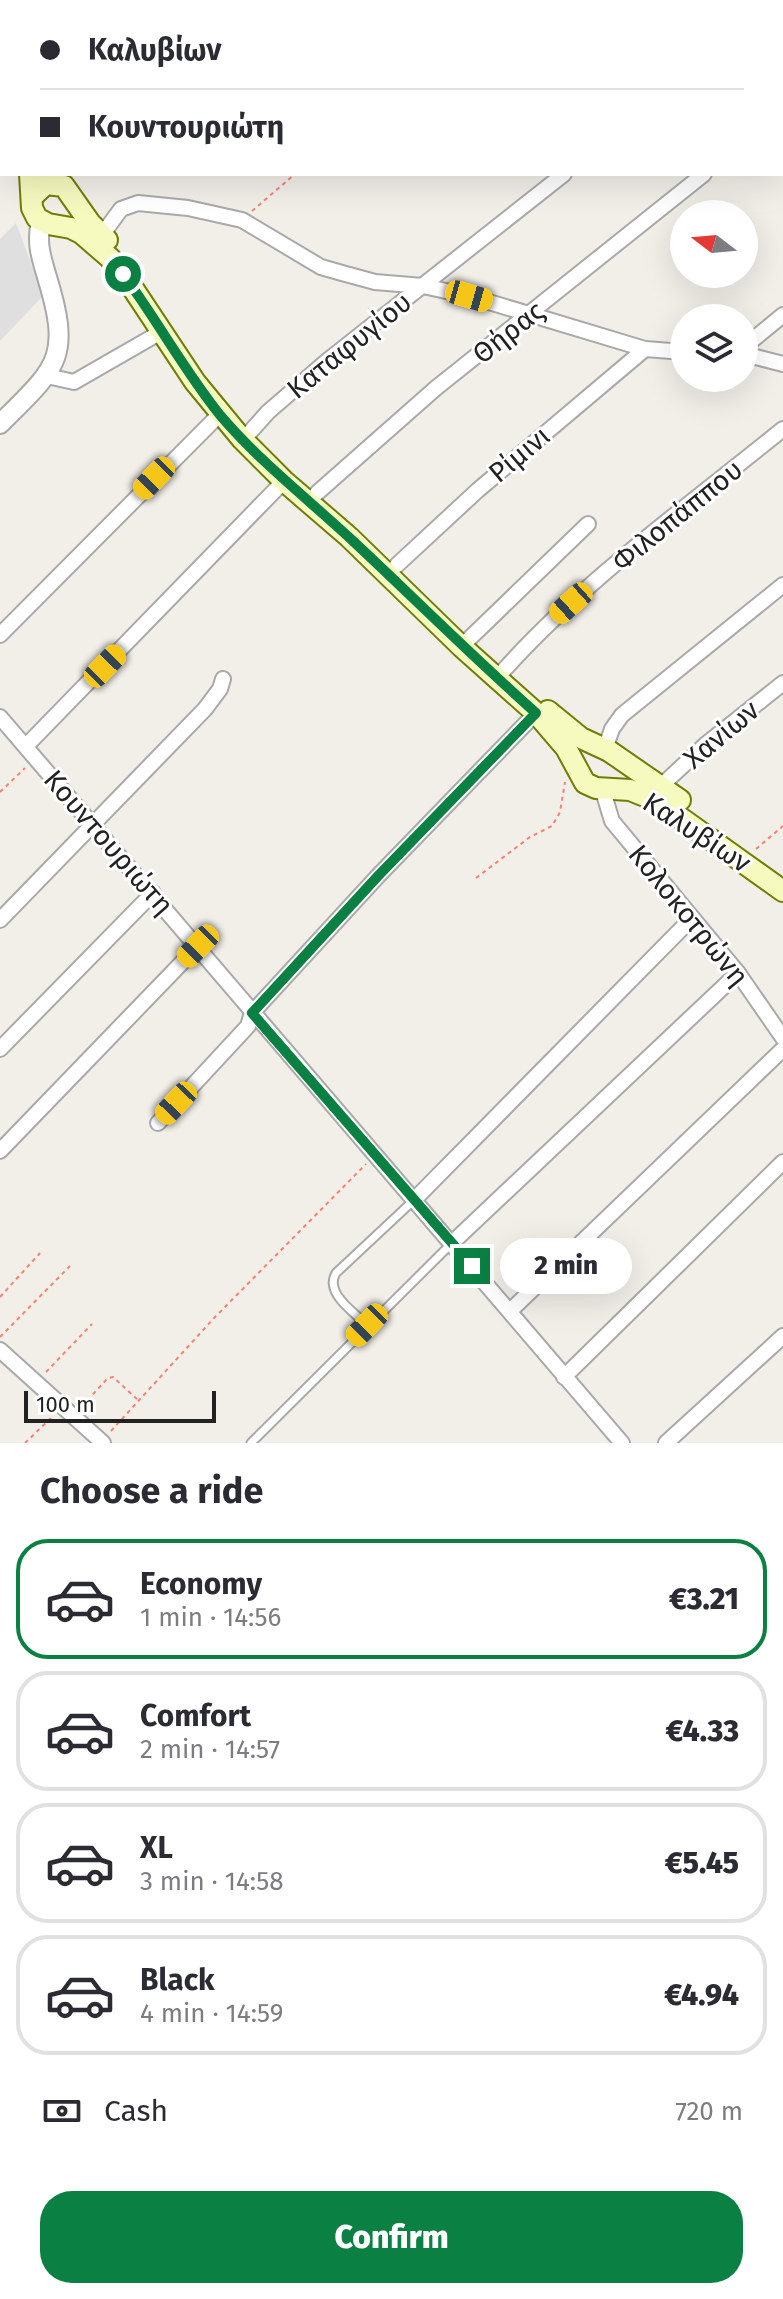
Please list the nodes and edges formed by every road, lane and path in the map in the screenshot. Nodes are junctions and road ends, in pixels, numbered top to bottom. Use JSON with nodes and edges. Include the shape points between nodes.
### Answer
{"nodes":[{"id":1,"x":30,"y":176,"type":"edge"},
{"id":2,"x":293,"y":176,"type":"edge"},
{"id":3,"x":561,"y":176,"type":"edge"},
{"id":4,"x":702,"y":176,"type":"edge"},
{"id":5,"x":64,"y":182,"type":"edge"},
{"id":6,"x":33,"y":196,"type":"junction"},
{"id":7,"x":242,"y":220,"type":"junction"},
{"id":8,"x":48,"y":223,"type":"junction"},
{"id":9,"x":102,"y":235,"type":"junction"},
{"id":10,"x":423,"y":286,"type":"junction"},
{"id":11,"x":532,"y":314,"type":"junction"},
{"id":12,"x":783,"y":315,"type":"edge"},
{"id":13,"x":161,"y":332,"type":"junction"},
{"id":14,"x":758,"y":336,"type":"edge"},
{"id":15,"x":645,"y":349,"type":"junction"},
{"id":16,"x":670,"y":351,"type":"edge"},
{"id":17,"x":758,"y":358,"type":"edge"},
{"id":18,"x":783,"y":364,"type":"edge"},
{"id":19,"x":47,"y":376,"type":"junction"},
{"id":20,"x":220,"y":414,"type":"junction"},
{"id":21,"x":0,"y":424,"type":"edge"},
{"id":22,"x":783,"y":429,"type":"edge"},
{"id":23,"x":251,"y":431,"type":"junction"},
{"id":24,"x":284,"y":481,"type":"junction"},
{"id":25,"x":317,"y":493,"type":"junction"},
{"id":26,"x":588,"y":524,"type":"dead end"},
{"id":27,"x":397,"y":565,"type":"junction"},
{"id":28,"x":783,"y":585,"type":"edge"},
{"id":29,"x":0,"y":635,"type":"edge"},
{"id":30,"x":469,"y":639,"type":"junction"},
{"id":31,"x":504,"y":670,"type":"junction"},
{"id":32,"x":223,"y":679,"type":"dead end"},
{"id":33,"x":783,"y":683,"type":"edge"},
{"id":34,"x":536,"y":713,"type":"junction"},
{"id":35,"x":0,"y":717,"type":"edge"},
{"id":36,"x":26,"y":746,"type":"junction"},
{"id":37,"x":607,"y":751,"type":"junction"},
{"id":38,"x":36,"y":758,"type":"junction"},
{"id":39,"x":580,"y":775,"type":"junction"},
{"id":40,"x":660,"y":787,"type":"junction"},
{"id":41,"x":604,"y":788,"type":"junction"},
{"id":42,"x":0,"y":792,"type":"edge"},
{"id":43,"x":94,"y":823,"type":"junction"},
{"id":44,"x":783,"y":826,"type":"edge"},
{"id":45,"x":752,"y":852,"type":"junction"},
{"id":46,"x":783,"y":876,"type":"edge"},
{"id":47,"x":476,"y":878,"type":"dead end"},
{"id":48,"x":783,"y":891,"type":"edge"},
{"id":49,"x":153,"y":893,"type":"junction"},
{"id":50,"x":692,"y":918,"type":"junction"},
{"id":51,"x":0,"y":920,"type":"edge"},
{"id":52,"x":198,"y":946,"type":"junction"},
{"id":53,"x":738,"y":973,"type":"junction"},
{"id":54,"x":252,"y":1013,"type":"junction"},
{"id":55,"x":783,"y":1038,"type":"edge"},
{"id":56,"x":0,"y":1049,"type":"edge"},
{"id":57,"x":783,"y":1049,"type":"edge"},
{"id":58,"x":158,"y":1123,"type":"dead end"},
{"id":59,"x":0,"y":1151,"type":"edge"},
{"id":60,"x":375,"y":1154,"type":"junction"},
{"id":61,"x":783,"y":1162,"type":"edge"},
{"id":62,"x":413,"y":1201,"type":"junction"},
{"id":63,"x":452,"y":1243,"type":"junction"},
{"id":64,"x":40,"y":1253,"type":"dead end"},
{"id":65,"x":70,"y":1266,"type":"dead end"},
{"id":66,"x":0,"y":1297,"type":"edge"},
{"id":67,"x":510,"y":1311,"type":"junction"},
{"id":68,"x":92,"y":1324,"type":"dead end"},
{"id":69,"x":367,"y":1325,"type":"junction"},
{"id":70,"x":783,"y":1336,"type":"edge"},
{"id":71,"x":0,"y":1337,"type":"edge"},
{"id":72,"x":0,"y":1350,"type":"edge"},
{"id":73,"x":564,"y":1377,"type":"junction"},
{"id":74,"x":36,"y":1383,"type":"junction"},
{"id":75,"x":139,"y":1401,"type":"junction"},
{"id":76,"x":67,"y":1411,"type":"junction"},
{"id":77,"x":102,"y":1442,"type":"edge"},
{"id":78,"x":25,"y":1443,"type":"edge"},
{"id":79,"x":251,"y":1443,"type":"edge"},
{"id":80,"x":622,"y":1443,"type":"edge"},
{"id":81,"x":666,"y":1443,"type":"edge"}],
"edges":[{"from":1,"to":6,"type":"main road"},
{"from":2,"to":7,"type":"path"},
{"from":3,"to":10,"type":"street","name":"Καταφυγίου"},
{"from":4,"to":11,"type":"street","name":"Θήρας"},
{"from":5,"to":6,"type":"main road","via":[[46,184]]},
{"from":5,"to":8,"type":"main road","via":[[73,210],[69,217]]},
{"from":5,"to":9,"type":"main road","name":"Καλυβίων"},
{"from":6,"to":8,"type":"main road","via":[[32,208]]},
{"from":7,"to":9,"type":"street","via":[[138,203],[121,209]]},
{"from":7,"to":10,"type":"street","via":[[321,267],[375,282]]},
{"from":8,"to":13,"type":"main road","via":[[81,233],[110,258]]},
{"from":8,"to":19,"type":"street","via":[[37,243],[60,334]]},
{"from":9,"to":23,"type":"main road","name":"Καλυβίων"},
{"from":10,"to":11,"type":"street"},
{"from":10,"to":23,"type":"street","name":"Καταφυγίου","via":[[327,361]]},
{"from":11,"to":15,"type":"street"},
{"from":11,"to":25,"type":"street","name":"Θήρας","via":[[436,388]]},
{"from":12,"to":14,"type":"street"},
{"from":13,"to":19,"type":"street","via":[[74,382]]},
{"from":13,"to":20,"type":"main road"},
{"from":15,"to":16,"type":"street"},
{"from":15,"to":27,"type":"street","name":"Ρίμινι"},
{"from":17,"to":18,"type":"street"},
{"from":19,"to":21,"type":"street"},
{"from":20,"to":24,"type":"main road"},
{"from":20,"to":29,"type":"street"},
{"from":22,"to":31,"type":"street","name":"Φιλοπάππου","via":[[587,589]]},
{"from":23,"to":25,"type":"main road","name":"Καλυβίων"},
{"from":24,"to":34,"type":"main road"},
{"from":24,"to":36,"type":"street"},
{"from":25,"to":27,"type":"main road","name":"Καλυβίων"},
{"from":26,"to":30,"type":"street"},
{"from":27,"to":30,"type":"main road","name":"Καλυβίων"},
{"from":28,"to":37,"type":"street","via":[[622,715]]},
{"from":30,"to":31,"type":"main road","name":"Καλυβίων"},
{"from":31,"to":37,"type":"main road","name":"Καλυβίων","via":[[581,738]]},
{"from":32,"to":43,"type":"street","via":[[205,709]]},
{"from":33,"to":40,"type":"street","name":"Χανίων"},
{"from":34,"to":39,"type":"main road","via":[[566,748]]},
{"from":34,"to":54,"type":"street"},
{"from":35,"to":36,"type":"street","name":"Κουντουριώτη"},
{"from":36,"to":38,"type":"street","name":"Κουντουριώτη"},
{"from":37,"to":39,"type":"main road","via":[[584,754]]},
{"from":37,"to":40,"type":"main road","name":"Καλυβίων"},
{"from":37,"to":41,"type":"main road","name":"Καλυβίων","via":[[618,775]]},
{"from":38,"to":42,"type":"path"},
{"from":38,"to":43,"type":"street","name":"Κουντουριώτη"},
{"from":39,"to":41,"type":"main road","name":"Καλυβίων","via":[[590,786]]},
{"from":39,"to":47,"type":"path","via":[[567,778],[563,785],[560,812],[552,826]]},
{"from":40,"to":45,"type":"main road","name":"Καλυβίων"},
{"from":41,"to":48,"type":"main road","name":"Καλυβίων","via":[[630,790],[657,801]]},
{"from":41,"to":50,"type":"street","name":"Κολοκοτρώνη","via":[[612,821]]},
{"from":43,"to":49,"type":"street","name":"Κουντουριώτη"},
{"from":43,"to":51,"type":"street"},
{"from":44,"to":45,"type":"path"},
{"from":45,"to":46,"type":"main road","name":"Καλυβίων"},
{"from":49,"to":52,"type":"street","name":"Κουντουριώτη"},
{"from":49,"to":56,"type":"street"},
{"from":50,"to":53,"type":"street","name":"Κολοκοτρώνη"},
{"from":50,"to":62,"type":"street"},
{"from":52,"to":54,"type":"street","name":"Κουντουριώτη"},
{"from":52,"to":59,"type":"street"},
{"from":53,"to":55,"type":"street","name":"Κολοκοτρώνη"},
{"from":53,"to":63,"type":"street"},
{"from":54,"to":58,"type":"street","via":[[248,1026]]},
{"from":54,"to":60,"type":"street","name":"Κουντουριώτη"},
{"from":57,"to":67,"type":"street"},
{"from":60,"to":62,"type":"street","name":"Κουντουριώτη"},
{"from":60,"to":75,"type":"path"},
{"from":61,"to":73,"type":"street"},
{"from":62,"to":63,"type":"street","name":"Κουντουριώτη"},
{"from":62,"to":69,"type":"lane","via":[[331,1281],[332,1289]]},
{"from":63,"to":67,"type":"street","name":"Κουντουριώτη"},
{"from":63,"to":69,"type":"lane"},
{"from":64,"to":66,"type":"path"},
{"from":65,"to":71,"type":"path"},
{"from":67,"to":73,"type":"street","name":"Κουντουριώτη"},
{"from":68,"to":74,"type":"path"},
{"from":69,"to":79,"type":"lane"},
{"from":70,"to":81,"type":"street"},
{"from":72,"to":74,"type":"street"},
{"from":73,"to":80,"type":"street","name":"Κουντουριώτη"},
{"from":74,"to":76,"type":"street"},
{"from":75,"to":76,"type":"path","via":[[113,1377]]},
{"from":75,"to":77,"type":"path"},
{"from":76,"to":77,"type":"street"},
{"from":76,"to":78,"type":"path"}]}
